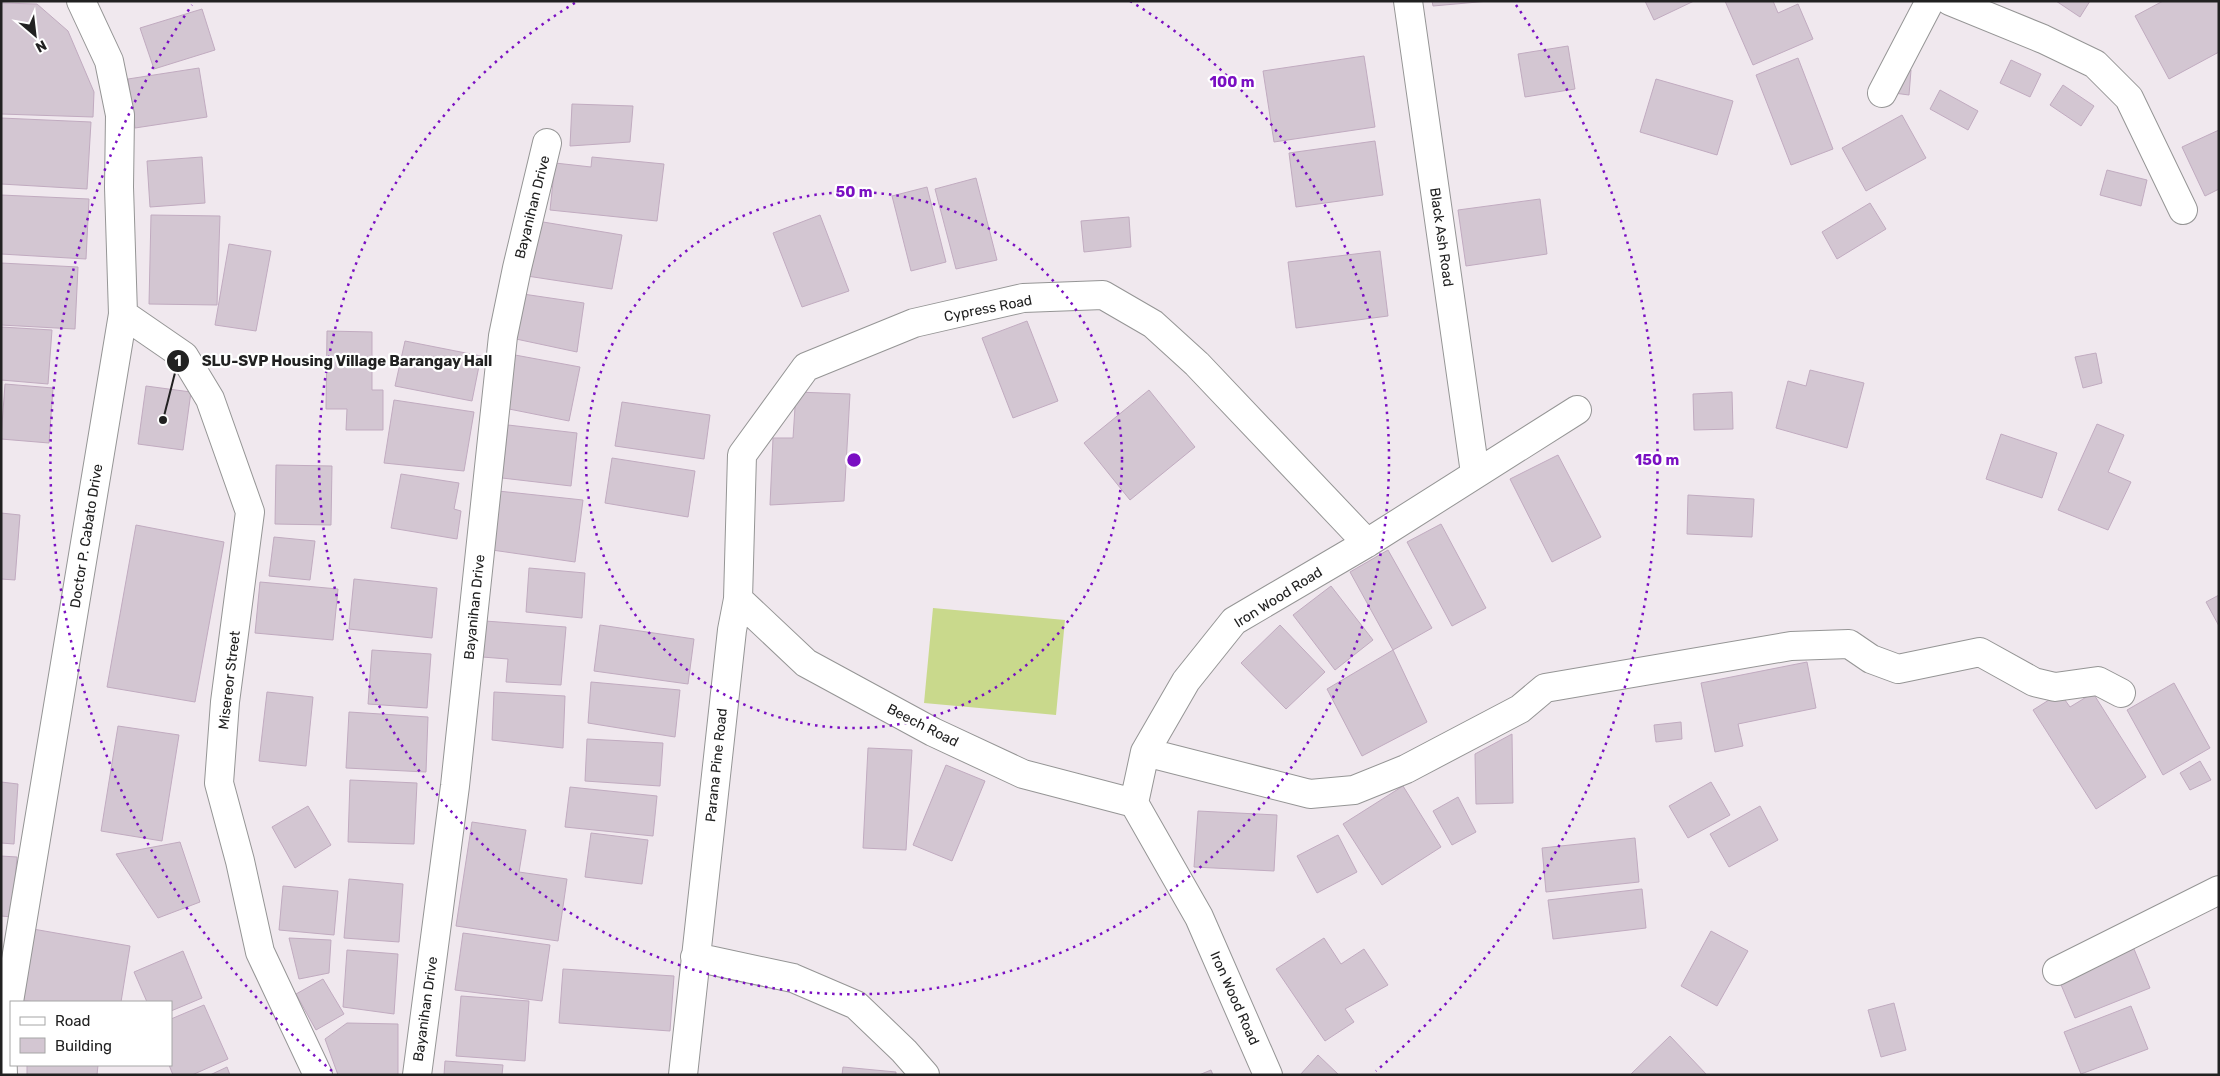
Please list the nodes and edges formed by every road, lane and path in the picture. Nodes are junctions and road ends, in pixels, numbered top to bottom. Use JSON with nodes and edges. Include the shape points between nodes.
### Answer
{"nodes":[{"id":1,"x":81,"y":1,"type":"edge"},
{"id":2,"x":1408,"y":1,"type":"edge"},
{"id":3,"x":1930,"y":1,"type":"edge"},
{"id":4,"x":1950,"y":1,"type":"edge"},
{"id":5,"x":1882,"y":93,"type":"dead end"},
{"id":6,"x":548,"y":143,"type":"dead end"},
{"id":7,"x":2183,"y":210,"type":"dead end"},
{"id":8,"x":123,"y":314,"type":"junction"},
{"id":9,"x":1578,"y":410,"type":"dead end"},
{"id":10,"x":742,"y":455,"type":"joint"},
{"id":11,"x":1475,"y":473,"type":"junction"},
{"id":12,"x":1367,"y":542,"type":"junction"},
{"id":13,"x":738,"y":599,"type":"junction"},
{"id":14,"x":2122,"y":692,"type":"dead end"},
{"id":15,"x":1146,"y":752,"type":"junction"},
{"id":16,"x":1134,"y":803,"type":"junction"},
{"id":17,"x":2219,"y":890,"type":"edge"},
{"id":18,"x":695,"y":957,"type":"junction"},
{"id":19,"x":2057,"y":971,"type":"dead end"},
{"id":20,"x":3,"y":1075,"type":"edge"},
{"id":21,"x":318,"y":1075,"type":"edge"},
{"id":22,"x":416,"y":1075,"type":"edge"},
{"id":23,"x":682,"y":1075,"type":"edge"},
{"id":24,"x":925,"y":1075,"type":"edge"},
{"id":25,"x":1268,"y":1075,"type":"edge"}],
"edges":[{"from":1,"to":8,"type":"street","name":"Doctor P. Cabato Drive","via":[[109,61],[120,115]]},
{"from":2,"to":11,"type":"street","name":"Black Ash Road"},
{"from":3,"to":5,"type":"street"},
{"from":4,"to":7,"type":"street","via":[[2095,64],[2129,98]]},
{"from":6,"to":22,"type":"street","name":"Bayanihan Drive","via":[[516,268],[504,336],[455,786]]},
{"from":8,"to":20,"type":"street","name":"Doctor P. Cabato Drive","via":[[2,1044]]},
{"from":8,"to":21,"type":"street","name":"Misereor Street","via":[[184,356],[210,399],[250,512],[225,702],[219,783],[260,952]]},
{"from":9,"to":11,"type":"street","name":"Iron Wood Road"},
{"from":10,"to":12,"type":"street","name":"Cypress Road","via":[[806,367],[914,323],[1023,298],[1103,295],[1154,324]]},
{"from":10,"to":13,"type":"street","name":"Parana Pine Road"},
{"from":11,"to":12,"type":"street","name":"Iron Wood Road"},
{"from":12,"to":15,"type":"street","name":"Iron Wood Road","via":[[1234,621],[1186,681]]},
{"from":13,"to":16,"type":"street","name":"Beech Road","via":[[806,663],[933,732],[1023,774]]},
{"from":13,"to":18,"type":"street","name":"Parana Pine Road"},
{"from":14,"to":15,"type":"street","via":[[2098,682],[2055,687],[2034,682],[1980,652],[1898,669],[1871,659],[1849,644],[1791,646],[1545,688],[1511,714],[1406,769],[1354,790],[1310,794]]},
{"from":15,"to":16,"type":"street","name":"Iron Wood Road"},
{"from":16,"to":25,"type":"street","name":"Iron Wood Road","via":[[1199,917]]},
{"from":17,"to":19,"type":"street"},
{"from":18,"to":23,"type":"street","name":"Parana Pine Road"},
{"from":18,"to":24,"type":"street","via":[[793,978],[856,1006]]}]}
